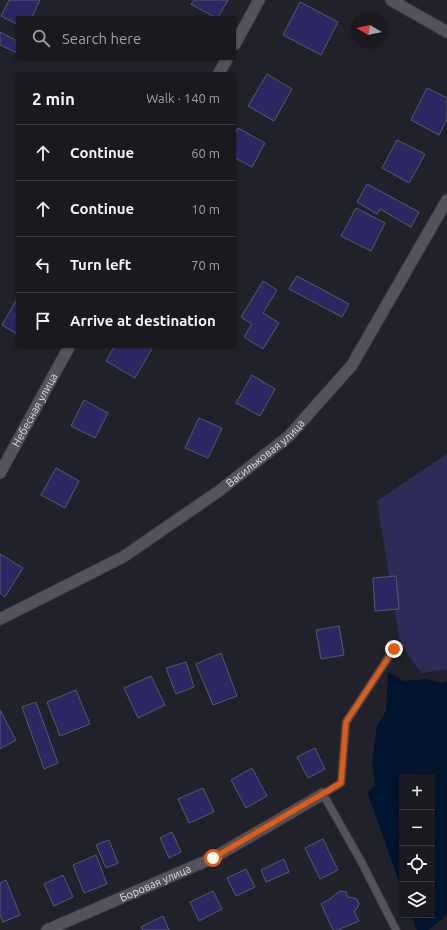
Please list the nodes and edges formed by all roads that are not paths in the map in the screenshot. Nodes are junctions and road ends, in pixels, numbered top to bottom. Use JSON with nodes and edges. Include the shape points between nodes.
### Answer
{"nodes":[{"id":1,"x":259,"y":0,"type":"edge"},
{"id":2,"x":390,"y":0,"type":"edge"},
{"id":3,"x":447,"y":32,"type":"edge"},
{"id":4,"x":236,"y":42,"type":"edge"},
{"id":5,"x":226,"y":60,"type":"edge"},
{"id":6,"x":220,"y":72,"type":"edge"},
{"id":7,"x":447,"y":200,"type":"edge"},
{"id":8,"x":68,"y":348,"type":"edge"},
{"id":9,"x":0,"y":473,"type":"edge"},
{"id":10,"x":0,"y":619,"type":"edge"},
{"id":11,"x":394,"y":649,"type":"dead end"},
{"id":12,"x":323,"y":794,"type":"junction"},
{"id":13,"x":47,"y":930,"type":"edge"},
{"id":14,"x":396,"y":930,"type":"edge"}],
"edges":[{"from":1,"to":4,"type":"street"},
{"from":2,"to":3,"type":"street"},
{"from":5,"to":6,"type":"street"},
{"from":7,"to":10,"type":"street","name":"Васильковая улица","via":[[352,365],[289,436],[219,491],[123,557]]},
{"from":8,"to":9,"type":"street","name":"Небесная улица"},
{"from":11,"to":12,"type":"lane","via":[[346,722],[341,783]]},
{"from":12,"to":13,"type":"street","name":"Боровая улица","via":[[213,858]]},
{"from":12,"to":14,"type":"lane"}]}
